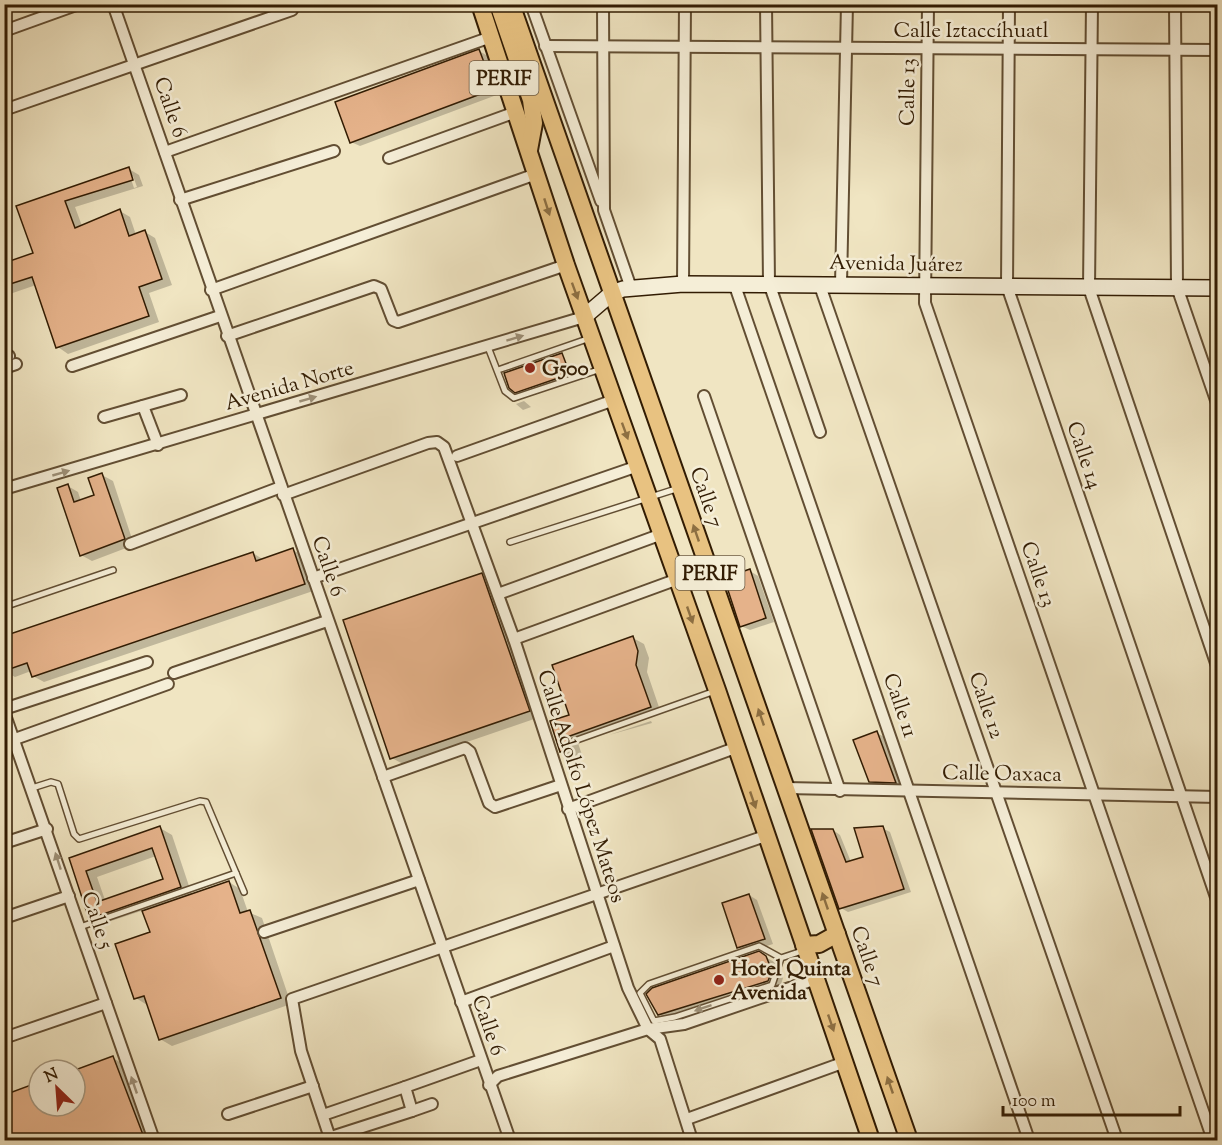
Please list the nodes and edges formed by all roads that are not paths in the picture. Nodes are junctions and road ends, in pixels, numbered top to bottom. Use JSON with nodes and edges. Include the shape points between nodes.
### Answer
{"nodes":[{"id":1,"x":79,"y":4,"type":"edge"},
{"id":2,"x":113,"y":4,"type":"edge"},
{"id":3,"x":480,"y":4,"type":"edge"},
{"id":4,"x":498,"y":4,"type":"edge"},
{"id":5,"x":511,"y":4,"type":"edge"},
{"id":6,"x":531,"y":4,"type":"edge"},
{"id":7,"x":603,"y":4,"type":"edge"},
{"id":8,"x":685,"y":4,"type":"edge"},
{"id":9,"x":766,"y":4,"type":"edge"},
{"id":10,"x":847,"y":4,"type":"edge"},
{"id":11,"x":928,"y":4,"type":"edge"},
{"id":12,"x":1009,"y":4,"type":"edge"},
{"id":13,"x":1092,"y":4,"type":"edge"},
{"id":14,"x":1175,"y":4,"type":"edge"},
{"id":15,"x":292,"y":10,"type":"dead end"},
{"id":16,"x":4,"y":31,"type":"edge"},
{"id":17,"x":491,"y":37,"type":"junction"},
{"id":18,"x":545,"y":46,"type":"junction"},
{"id":19,"x":602,"y":48,"type":"junction"},
{"id":20,"x":765,"y":48,"type":"junction"},
{"id":21,"x":685,"y":49,"type":"junction"},
{"id":22,"x":846,"y":49,"type":"junction"},
{"id":23,"x":927,"y":49,"type":"junction"},
{"id":24,"x":1008,"y":50,"type":"junction"},
{"id":25,"x":1091,"y":50,"type":"junction"},
{"id":26,"x":1175,"y":50,"type":"junction"},
{"id":27,"x":1218,"y":50,"type":"edge"},
{"id":28,"x":135,"y":64,"type":"junction"},
{"id":29,"x":4,"y":110,"type":"edge"},
{"id":30,"x":516,"y":112,"type":"junction"},
{"id":31,"x":529,"y":151,"type":"junction"},
{"id":32,"x":165,"y":152,"type":"junction"},
{"id":33,"x":334,"y":152,"type":"dead end"},
{"id":34,"x":389,"y":158,"type":"dead end"},
{"id":35,"x":536,"y":174,"type":"junction"},
{"id":36,"x":180,"y":200,"type":"junction"},
{"id":37,"x":604,"y":210,"type":"junction"},
{"id":38,"x":566,"y":265,"type":"junction"},
{"id":39,"x":734,"y":283,"type":"junction"},
{"id":40,"x":769,"y":283,"type":"junction"},
{"id":41,"x":819,"y":283,"type":"junction"},
{"id":42,"x":683,"y":284,"type":"junction"},
{"id":43,"x":841,"y":284,"type":"junction"},
{"id":44,"x":925,"y":284,"type":"junction"},
{"id":45,"x":1007,"y":286,"type":"junction"},
{"id":46,"x":1176,"y":287,"type":"junction"},
{"id":47,"x":631,"y":288,"type":"junction"},
{"id":48,"x":1089,"y":288,"type":"junction"},
{"id":49,"x":1218,"y":288,"type":"edge"},
{"id":50,"x":211,"y":290,"type":"junction"},
{"id":51,"x":612,"y":293,"type":"junction"},
{"id":52,"x":220,"y":316,"type":"junction"},
{"id":53,"x":584,"y":316,"type":"junction"},
{"id":54,"x":227,"y":336,"type":"junction"},
{"id":55,"x":592,"y":338,"type":"junction"},
{"id":56,"x":488,"y":347,"type":"junction"},
{"id":57,"x":10,"y":360,"type":"edge"},
{"id":58,"x":72,"y":366,"type":"dead end"},
{"id":59,"x":4,"y":368,"type":"edge"},
{"id":60,"x":603,"y":369,"type":"junction"},
{"id":61,"x":498,"y":370,"type":"junction"},
{"id":62,"x":182,"y":395,"type":"dead end"},
{"id":63,"x":704,"y":396,"type":"dead end"},
{"id":64,"x":614,"y":400,"type":"junction"},
{"id":65,"x":143,"y":406,"type":"junction"},
{"id":66,"x":1218,"y":406,"type":"edge"},
{"id":67,"x":255,"y":414,"type":"junction"},
{"id":68,"x":104,"y":417,"type":"dead end"},
{"id":69,"x":820,"y":432,"type":"dead end"},
{"id":70,"x":158,"y":445,"type":"junction"},
{"id":71,"x":457,"y":456,"type":"dead end"},
{"id":72,"x":638,"y":466,"type":"junction"},
{"id":73,"x":680,"y":488,"type":"junction"},
{"id":74,"x":4,"y":489,"type":"edge"},
{"id":75,"x":282,"y":491,"type":"junction"},
{"id":76,"x":649,"y":498,"type":"junction"},
{"id":77,"x":473,"y":524,"type":"junction"},
{"id":78,"x":662,"y":534,"type":"junction"},
{"id":79,"x":510,"y":542,"type":"dead end"},
{"id":80,"x":130,"y":544,"type":"dead end"},
{"id":81,"x":113,"y":570,"type":"dead end"},
{"id":82,"x":313,"y":578,"type":"junction"},
{"id":83,"x":678,"y":579,"type":"junction"},
{"id":84,"x":498,"y":594,"type":"junction"},
{"id":85,"x":4,"y":607,"type":"edge"},
{"id":86,"x":327,"y":621,"type":"junction"},
{"id":87,"x":514,"y":639,"type":"junction"},
{"id":88,"x":147,"y":662,"type":"dead end"},
{"id":89,"x":1218,"y":669,"type":"edge"},
{"id":90,"x":174,"y":673,"type":"dead end"},
{"id":91,"x":168,"y":684,"type":"dead end"},
{"id":92,"x":717,"y":690,"type":"junction"},
{"id":93,"x":4,"y":710,"type":"edge"},
{"id":94,"x":15,"y":739,"type":"junction"},
{"id":95,"x":574,"y":741,"type":"dead end"},
{"id":96,"x":735,"y":748,"type":"junction"},
{"id":97,"x":383,"y":777,"type":"junction"},
{"id":98,"x":561,"y":785,"type":"junction"},
{"id":99,"x":32,"y":788,"type":"junction"},
{"id":100,"x":786,"y":788,"type":"junction"},
{"id":101,"x":911,"y":790,"type":"junction"},
{"id":102,"x":840,"y":791,"type":"junction"},
{"id":103,"x":997,"y":792,"type":"junction"},
{"id":104,"x":1095,"y":795,"type":"junction"},
{"id":105,"x":1180,"y":797,"type":"junction"},
{"id":106,"x":1218,"y":797,"type":"edge"},
{"id":107,"x":568,"y":809,"type":"junction"},
{"id":108,"x":47,"y":829,"type":"junction"},
{"id":109,"x":765,"y":836,"type":"junction"},
{"id":110,"x":4,"y":843,"type":"edge"},
{"id":111,"x":236,"y":873,"type":"junction"},
{"id":112,"x":418,"y":880,"type":"junction"},
{"id":113,"x":244,"y":892,"type":"dead end"},
{"id":114,"x":69,"y":896,"type":"junction"},
{"id":115,"x":597,"y":896,"type":"junction"},
{"id":116,"x":1218,"y":903,"type":"edge"},
{"id":117,"x":4,"y":918,"type":"edge"},
{"id":118,"x":80,"y":927,"type":"junction"},
{"id":119,"x":264,"y":932,"type":"dead end"},
{"id":120,"x":837,"y":934,"type":"junction"},
{"id":121,"x":614,"y":946,"type":"junction"},
{"id":122,"x":805,"y":947,"type":"junction"},
{"id":123,"x":442,"y":949,"type":"junction"},
{"id":124,"x":781,"y":958,"type":"junction"},
{"id":125,"x":816,"y":979,"type":"junction"},
{"id":126,"x":460,"y":1002,"type":"junction"},
{"id":127,"x":106,"y":1003,"type":"junction"},
{"id":128,"x":648,"y":1029,"type":"junction"},
{"id":129,"x":4,"y":1038,"type":"edge"},
{"id":130,"x":481,"y":1060,"type":"junction"},
{"id":131,"x":845,"y":1062,"type":"junction"},
{"id":132,"x":489,"y":1085,"type":"junction"},
{"id":133,"x":313,"y":1086,"type":"junction"},
{"id":134,"x":405,"y":1087,"type":"junction"},
{"id":135,"x":432,"y":1104,"type":"dead end"},
{"id":136,"x":412,"y":1111,"type":"junction"},
{"id":137,"x":228,"y":1114,"type":"dead end"},
{"id":138,"x":323,"y":1115,"type":"junction"},
{"id":139,"x":687,"y":1119,"type":"junction"},
{"id":140,"x":326,"y":1139,"type":"edge"},
{"id":141,"x":154,"y":1140,"type":"edge"},
{"id":142,"x":510,"y":1140,"type":"edge"},
{"id":143,"x":692,"y":1140,"type":"edge"},
{"id":144,"x":871,"y":1140,"type":"edge"},
{"id":145,"x":909,"y":1140,"type":"edge"},
{"id":146,"x":1029,"y":1140,"type":"edge"},
{"id":147,"x":1117,"y":1140,"type":"edge"},
{"id":148,"x":1213,"y":1140,"type":"edge"}],
"edges":[{"from":1,"to":16,"type":"street"},
{"from":2,"to":28,"type":"street","name":"Calle 6"},
{"from":3,"to":17,"type":"main road","number":"PERIF"},
{"from":4,"to":31,"type":"main road","via":[[531,100],[534,123]]},
{"from":5,"to":51,"type":"main road","name":"Calle 7","number":"PERIF"},
{"from":6,"to":18,"type":"street"},
{"from":7,"to":19,"type":"street"},
{"from":8,"to":21,"type":"street"},
{"from":9,"to":20,"type":"street"},
{"from":10,"to":22,"type":"street"},
{"from":11,"to":23,"type":"street","name":"Calle 13"},
{"from":12,"to":24,"type":"street","name":"Calle 14"},
{"from":13,"to":25,"type":"street"},
{"from":14,"to":26,"type":"street"},
{"from":15,"to":28,"type":"street"},
{"from":17,"to":30,"type":"main road","number":"PERIF"},
{"from":17,"to":32,"type":"street"},
{"from":18,"to":19,"type":"street","name":"Calle Iztaccíhuatl"},
{"from":18,"to":37,"type":"street"},
{"from":19,"to":21,"type":"street","name":"Calle Iztaccíhuatl"},
{"from":19,"to":37,"type":"street"},
{"from":20,"to":21,"type":"street","name":"Calle Iztaccíhuatl"},
{"from":20,"to":22,"type":"street","name":"Calle Iztaccíhuatl"},
{"from":20,"to":40,"type":"street"},
{"from":21,"to":42,"type":"street"},
{"from":22,"to":23,"type":"street","name":"Calle Iztaccíhuatl"},
{"from":22,"to":43,"type":"street"},
{"from":23,"to":24,"type":"street","name":"Calle Iztaccíhuatl"},
{"from":23,"to":44,"type":"street","name":"Calle 13"},
{"from":24,"to":25,"type":"street","name":"Calle Iztaccíhuatl"},
{"from":24,"to":45,"type":"street","name":"Calle 14"},
{"from":25,"to":26,"type":"street","name":"Calle Iztaccíhuatl"},
{"from":25,"to":48,"type":"street"},
{"from":26,"to":27,"type":"street","name":"Calle Iztaccíhuatl"},
{"from":26,"to":46,"type":"street"},
{"from":28,"to":29,"type":"street"},
{"from":28,"to":32,"type":"street","name":"Calle 6"},
{"from":30,"to":31,"type":"main road","number":"PERIF"},
{"from":30,"to":34,"type":"street"},
{"from":31,"to":35,"type":"main road","number":"PERIF"},
{"from":32,"to":36,"type":"street","name":"Calle 6"},
{"from":33,"to":36,"type":"street"},
{"from":35,"to":38,"type":"main road","number":"PERIF","one_way":true},
{"from":35,"to":50,"type":"street"},
{"from":36,"to":50,"type":"street","name":"Calle 6"},
{"from":37,"to":47,"type":"street"},
{"from":38,"to":53,"type":"main road","number":"PERIF","one_way":true},
{"from":38,"to":54,"type":"street","via":[[395,322],[378,287]]},
{"from":39,"to":40,"type":"street","name":"Avenida Juárez"},
{"from":39,"to":42,"type":"street","name":"Avenida Juárez"},
{"from":39,"to":101,"type":"street","name":"Calle 11"},
{"from":40,"to":41,"type":"street","name":"Avenida Juárez"},
{"from":40,"to":69,"type":"street"},
{"from":41,"to":43,"type":"street","name":"Avenida Juárez"},
{"from":41,"to":103,"type":"street","name":"Calle 12"},
{"from":42,"to":47,"type":"street","name":"Avenida Juárez"},
{"from":43,"to":44,"type":"street","name":"Avenida Juárez"},
{"from":44,"to":45,"type":"street","name":"Avenida Juárez"},
{"from":44,"to":104,"type":"street","name":"Calle 13","via":[[925,303]]},
{"from":45,"to":48,"type":"street","name":"Avenida Juárez"},
{"from":45,"to":105,"type":"street","name":"Calle 14"},
{"from":46,"to":48,"type":"street","name":"Avenida Juárez"},
{"from":46,"to":49,"type":"street","name":"Avenida Juárez"},
{"from":46,"to":66,"type":"street"},
{"from":47,"to":51,"type":"street","name":"Avenida Juárez"},
{"from":48,"to":89,"type":"street"},
{"from":50,"to":52,"type":"street","name":"Calle 6"},
{"from":51,"to":53,"type":"street","name":"Avenida Juárez"},
{"from":51,"to":73,"type":"main road","name":"Calle 7","number":"PERIF"},
{"from":52,"to":54,"type":"street","name":"Calle 6"},
{"from":52,"to":58,"type":"street"},
{"from":53,"to":55,"type":"main road","number":"PERIF"},
{"from":56,"to":53,"type":"street","name":"Avenida Norte","one_way":true},
{"from":54,"to":67,"type":"street","name":"Calle 6"},
{"from":55,"to":60,"type":"main road","number":"PERIF"},
{"from":55,"to":61,"type":"lane"},
{"from":56,"to":61,"type":"lane"},
{"from":67,"to":56,"type":"street","name":"Avenida Norte","one_way":true},
{"from":57,"to":59,"type":"street"},
{"from":60,"to":61,"type":"lane","via":[[514,398],[505,391]]},
{"from":60,"to":64,"type":"main road","number":"PERIF"},
{"from":62,"to":65,"type":"street"},
{"from":63,"to":102,"type":"street"},
{"from":64,"to":71,"type":"street"},
{"from":64,"to":72,"type":"main road","number":"PERIF","one_way":true},
{"from":65,"to":68,"type":"street"},
{"from":65,"to":70,"type":"street"},
{"from":67,"to":70,"type":"street","name":"Avenida Norte"},
{"from":67,"to":75,"type":"street","name":"Calle 6"},
{"from":74,"to":70,"type":"street","name":"Avenida Norte","one_way":true},
{"from":72,"to":76,"type":"main road","number":"PERIF"},
{"from":72,"to":77,"type":"street"},
{"from":73,"to":76,"type":"lane"},
{"from":100,"to":73,"type":"main road","name":"Calle 7","number":"PERIF","one_way":true},
{"from":75,"to":77,"type":"street","name":"Calle Adolfo López Mateos","via":[[437,442],[449,458]]},
{"from":75,"to":80,"type":"street"},
{"from":75,"to":82,"type":"street","name":"Calle 6"},
{"from":76,"to":78,"type":"main road","number":"PERIF"},
{"from":76,"to":79,"type":"lane"},
{"from":77,"to":82,"type":"street"},
{"from":77,"to":84,"type":"street","name":"Calle Adolfo López Mateos"},
{"from":78,"to":83,"type":"main road","number":"PERIF"},
{"from":78,"to":84,"type":"street"},
{"from":81,"to":85,"type":"lane"},
{"from":82,"to":86,"type":"street","name":"Calle 6"},
{"from":83,"to":87,"type":"street"},
{"from":83,"to":92,"type":"main road","number":"PERIF","one_way":true},
{"from":84,"to":87,"type":"street","name":"Calle Adolfo López Mateos"},
{"from":86,"to":90,"type":"street"},
{"from":86,"to":97,"type":"street","name":"Calle 6"},
{"from":87,"to":98,"type":"street","name":"Calle Adolfo López Mateos"},
{"from":88,"to":93,"type":"street"},
{"from":91,"to":94,"type":"street"},
{"from":92,"to":95,"type":"lane"},
{"from":92,"to":96,"type":"main road","number":"PERIF"},
{"from":93,"to":94,"type":"street","name":"Calle 5"},
{"from":94,"to":99,"type":"street","name":"Calle 5"},
{"from":96,"to":107,"type":"street"},
{"from":96,"to":109,"type":"main road","number":"PERIF","one_way":true},
{"from":97,"to":98,"type":"street","via":[[465,748],[489,803],[495,807]]},
{"from":97,"to":112,"type":"street","name":"Calle 6"},
{"from":98,"to":107,"type":"street","name":"Calle Adolfo López Mateos"},
{"from":99,"to":108,"type":"street","name":"Calle 5"},
{"from":99,"to":111,"type":"lane","via":[[57,784],[79,839],[203,801]]},
{"from":100,"to":102,"type":"street","name":"Calle Oaxaca"},
{"from":120,"to":100,"type":"main road","name":"Calle 7","number":"PERIF","one_way":true},
{"from":101,"to":102,"type":"street","name":"Calle Oaxaca"},
{"from":101,"to":103,"type":"street","name":"Calle Oaxaca"},
{"from":101,"to":146,"type":"street","name":"Calle 11"},
{"from":103,"to":104,"type":"street","name":"Calle Oaxaca"},
{"from":103,"to":147,"type":"street","name":"Calle 12"},
{"from":104,"to":105,"type":"street","name":"Calle Oaxaca"},
{"from":104,"to":148,"type":"street","name":"Calle 13"},
{"from":105,"to":106,"type":"street","name":"Calle Oaxaca"},
{"from":105,"to":116,"type":"street","name":"Calle 14"},
{"from":107,"to":115,"type":"street","name":"Calle Adolfo López Mateos"},
{"from":108,"to":110,"type":"street"},
{"from":114,"to":108,"type":"street","name":"Calle 5","one_way":true},
{"from":109,"to":115,"type":"street"},
{"from":109,"to":122,"type":"main road","number":"PERIF"},
{"from":111,"to":113,"type":"lane"},
{"from":111,"to":118,"type":"lane"},
{"from":112,"to":119,"type":"street"},
{"from":112,"to":123,"type":"street","name":"Calle 6"},
{"from":114,"to":117,"type":"street"},
{"from":114,"to":118,"type":"street","name":"Calle 5"},
{"from":115,"to":121,"type":"street","name":"Calle Adolfo López Mateos"},
{"from":115,"to":123,"type":"street"},
{"from":118,"to":127,"type":"street","name":"Calle 5"},
{"from":120,"to":122,"type":"main road"},
{"from":145,"to":120,"type":"main road","name":"Calle 7","number":"PERIF","one_way":true},
{"from":121,"to":126,"type":"street"},
{"from":121,"to":128,"type":"street","name":"Calle Adolfo López Mateos"},
{"from":122,"to":124,"type":"lane"},
{"from":122,"to":125,"type":"main road","number":"PERIF"},
{"from":123,"to":126,"type":"street","name":"Calle 6"},
{"from":123,"to":133,"type":"street","via":[[292,999],[301,1052]]},
{"from":124,"to":124,"type":"lane","one_way":true,"via":[[772,985],[675,1017],[654,1021],[640,993],[649,984],[759,946]]},
{"from":125,"to":128,"type":"street","via":[[684,1024]]},
{"from":125,"to":131,"type":"main road","number":"PERIF","one_way":true},
{"from":126,"to":130,"type":"street","name":"Calle 6"},
{"from":127,"to":129,"type":"street"},
{"from":141,"to":127,"type":"street","name":"Calle 5","one_way":true},
{"from":128,"to":132,"type":"street","via":[[498,1076]]},
{"from":128,"to":139,"type":"street","name":"Calle Adolfo López Mateos","via":[[660,1039]]},
{"from":130,"to":132,"type":"street","name":"Calle 6"},
{"from":130,"to":134,"type":"street"},
{"from":131,"to":139,"type":"street"},
{"from":131,"to":144,"type":"main road","number":"PERIF"},
{"from":132,"to":142,"type":"street","name":"Calle 6"},
{"from":133,"to":137,"type":"street"},
{"from":133,"to":138,"type":"street"},
{"from":134,"to":136,"type":"street"},
{"from":134,"to":138,"type":"street"},
{"from":135,"to":136,"type":"street"},
{"from":136,"to":140,"type":"street"},
{"from":138,"to":140,"type":"street"},
{"from":139,"to":143,"type":"street","name":"Calle Adolfo López Mateos"}]}
